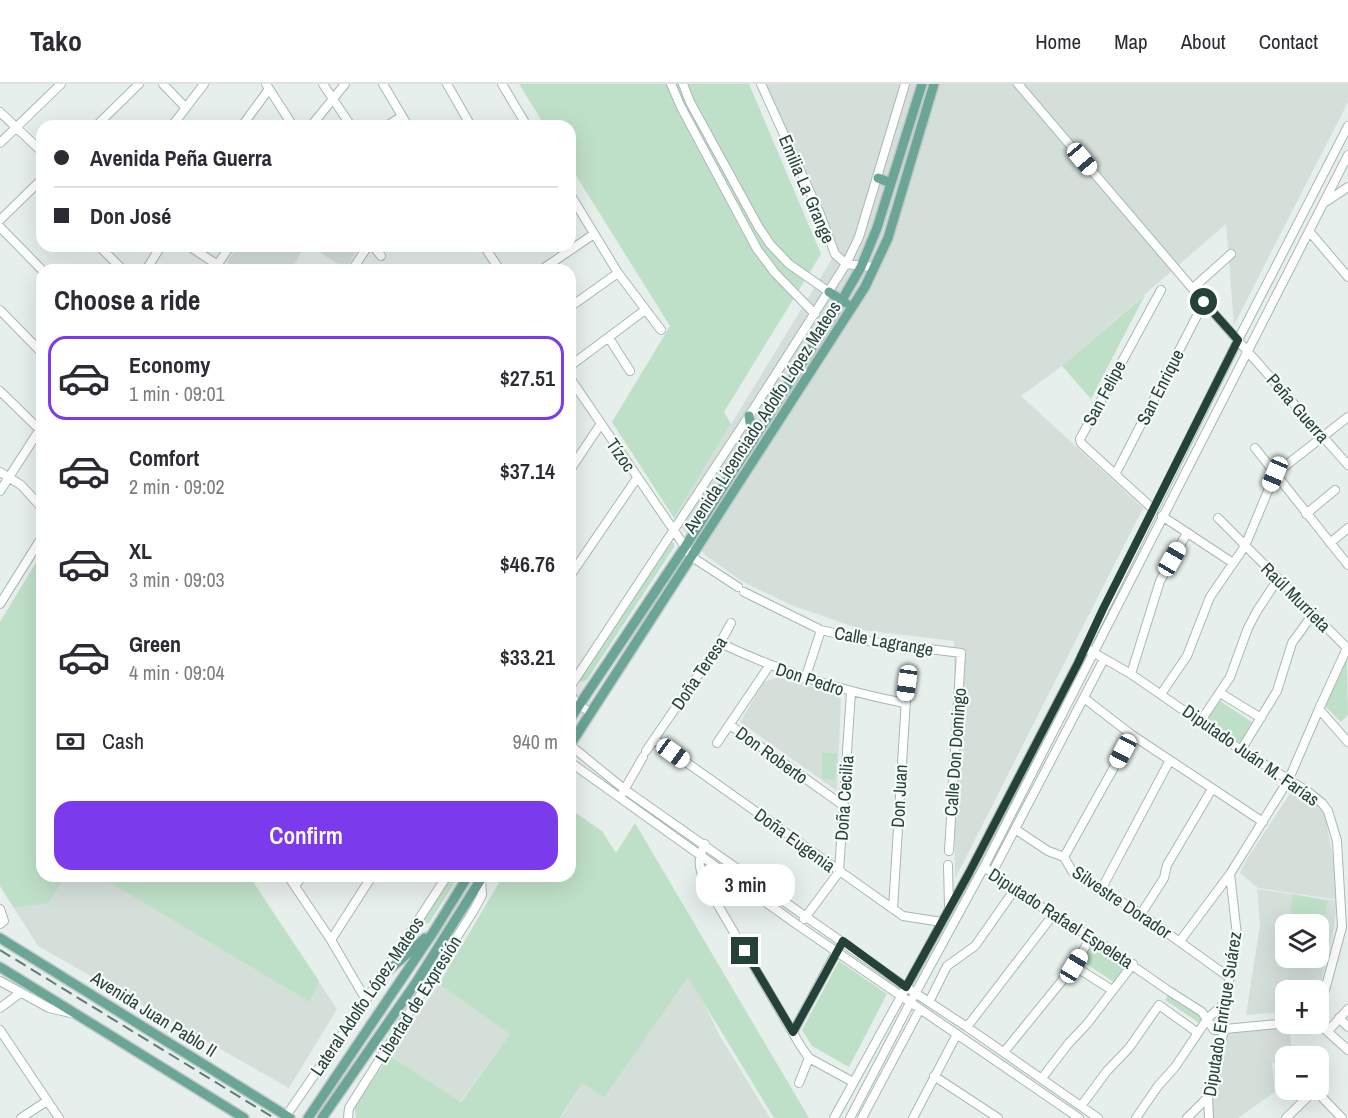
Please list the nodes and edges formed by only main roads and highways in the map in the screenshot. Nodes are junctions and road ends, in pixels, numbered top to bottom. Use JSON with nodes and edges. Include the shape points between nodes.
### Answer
{"nodes":[{"id":1,"x":922,"y":84,"type":"edge"},
{"id":2,"x":934,"y":84,"type":"edge"},
{"id":3,"x":878,"y":178,"type":"road end"},
{"id":4,"x":891,"y":183,"type":"junction"},
{"id":5,"x":829,"y":292,"type":"road end"},
{"id":6,"x":842,"y":300,"type":"junction"},
{"id":7,"x":838,"y":329,"type":"junction"},
{"id":8,"x":749,"y":416,"type":"road end"},
{"id":9,"x":753,"y":441,"type":"junction"},
{"id":10,"x":576,"y":710,"type":"edge"},
{"id":11,"x":576,"y":736,"type":"edge"},
{"id":12,"x":464,"y":882,"type":"edge"},
{"id":13,"x":479,"y":882,"type":"edge"},
{"id":14,"x":434,"y":931,"type":"junction"},
{"id":15,"x":0,"y":938,"type":"edge"},
{"id":16,"x":0,"y":967,"type":"edge"},
{"id":17,"x":383,"y":975,"type":"road end"},
{"id":18,"x":288,"y":1117,"type":"edge"},
{"id":19,"x":244,"y":1118,"type":"edge"},
{"id":20,"x":308,"y":1118,"type":"edge"},
{"id":21,"x":322,"y":1118,"type":"edge"}],
"edges":[{"from":1,"to":4,"type":"main road","name":"Avenida Licenciado Adolfo López Mateos"},
{"from":2,"to":7,"type":"main road","name":"Avenida Licenciado Adolfo López Mateos","via":[[888,238],[865,287]]},
{"from":3,"to":4,"type":"main road"},
{"from":4,"to":6,"type":"main road","name":"Avenida Licenciado Adolfo López Mateos","via":[[861,267]]},
{"from":5,"to":6,"type":"main road"},
{"from":6,"to":7,"type":"main road","via":[[848,307]]},
{"from":6,"to":9,"type":"main road","name":"Avenida Licenciado Adolfo López Mateos"},
{"from":7,"to":11,"type":"main road","name":"Avenida Licenciado Adolfo López Mateos"},
{"from":8,"to":9,"type":"main road"},
{"from":9,"to":10,"type":"main road","name":"Avenida Licenciado Adolfo López Mateos"},
{"from":12,"to":14,"type":"main road"},
{"from":13,"to":21,"type":"main road","via":[[417,981]]},
{"from":14,"to":17,"type":"main road"},
{"from":14,"to":20,"type":"main road"},
{"from":15,"to":18,"type":"main road","name":"Avenida Juan Pablo II"},
{"from":16,"to":19,"type":"main road"}]}
